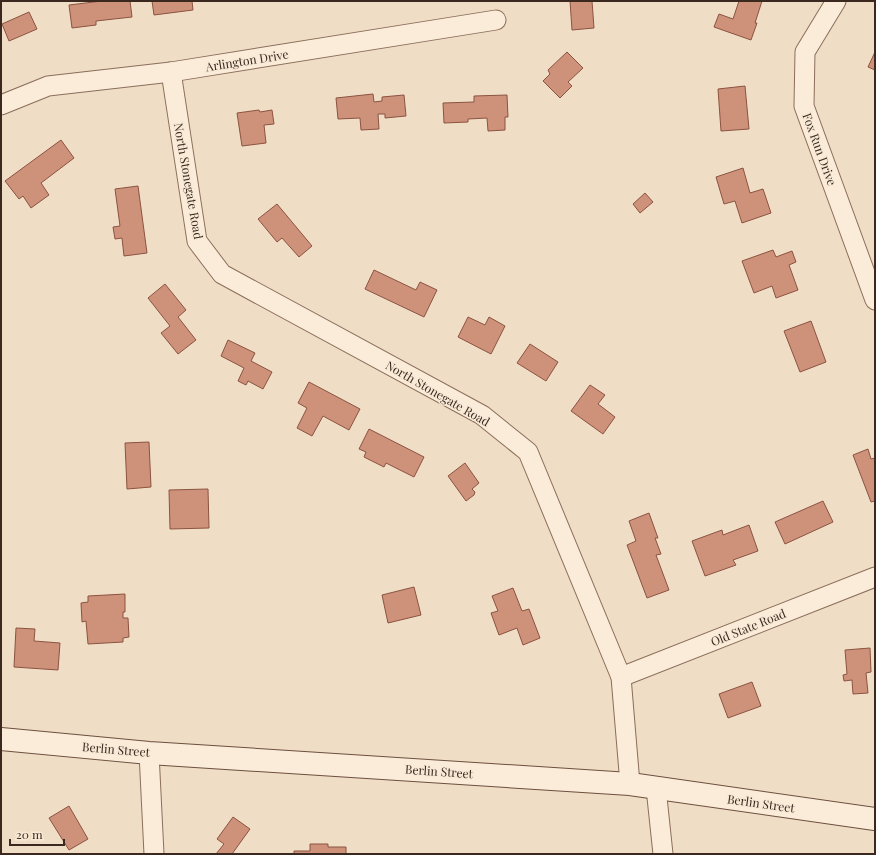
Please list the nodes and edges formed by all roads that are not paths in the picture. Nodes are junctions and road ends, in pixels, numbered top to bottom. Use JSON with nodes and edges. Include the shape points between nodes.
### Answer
{"nodes":[{"id":1,"x":836,"y":1,"type":"edge"},
{"id":2,"x":496,"y":20,"type":"dead end"},
{"id":3,"x":171,"y":72,"type":"junction"},
{"id":4,"x":1,"y":105,"type":"edge"},
{"id":5,"x":875,"y":300,"type":"edge"},
{"id":6,"x":875,"y":577,"type":"edge"},
{"id":7,"x":621,"y":677,"type":"junction"},
{"id":8,"x":1,"y":739,"type":"edge"},
{"id":9,"x":150,"y":752,"type":"junction"},
{"id":10,"x":630,"y":784,"type":"junction"},
{"id":11,"x":656,"y":788,"type":"junction"},
{"id":12,"x":875,"y":819,"type":"edge"},
{"id":13,"x":154,"y":854,"type":"edge"},
{"id":14,"x":663,"y":854,"type":"edge"}],
"edges":[{"from":1,"to":5,"type":"street","name":"Fox Run Drive","via":[[804,52],[804,106]]},
{"from":2,"to":3,"type":"street","name":"Arlington Drive"},
{"from":3,"to":4,"type":"street","name":"Arlington Drive","via":[[48,86]]},
{"from":3,"to":7,"type":"street","name":"North Stonegate Road","via":[[197,241],[222,274],[482,415],[528,452]]},
{"from":6,"to":7,"type":"street","name":"Old State Road"},
{"from":7,"to":10,"type":"street","name":"North Stonegate Road"},
{"from":8,"to":9,"type":"main road","name":"Berlin Street"},
{"from":9,"to":10,"type":"main road","name":"Berlin Street"},
{"from":9,"to":13,"type":"street"},
{"from":10,"to":11,"type":"main road","name":"Berlin Street"},
{"from":11,"to":12,"type":"main road","name":"Berlin Street"},
{"from":11,"to":14,"type":"street"}]}
